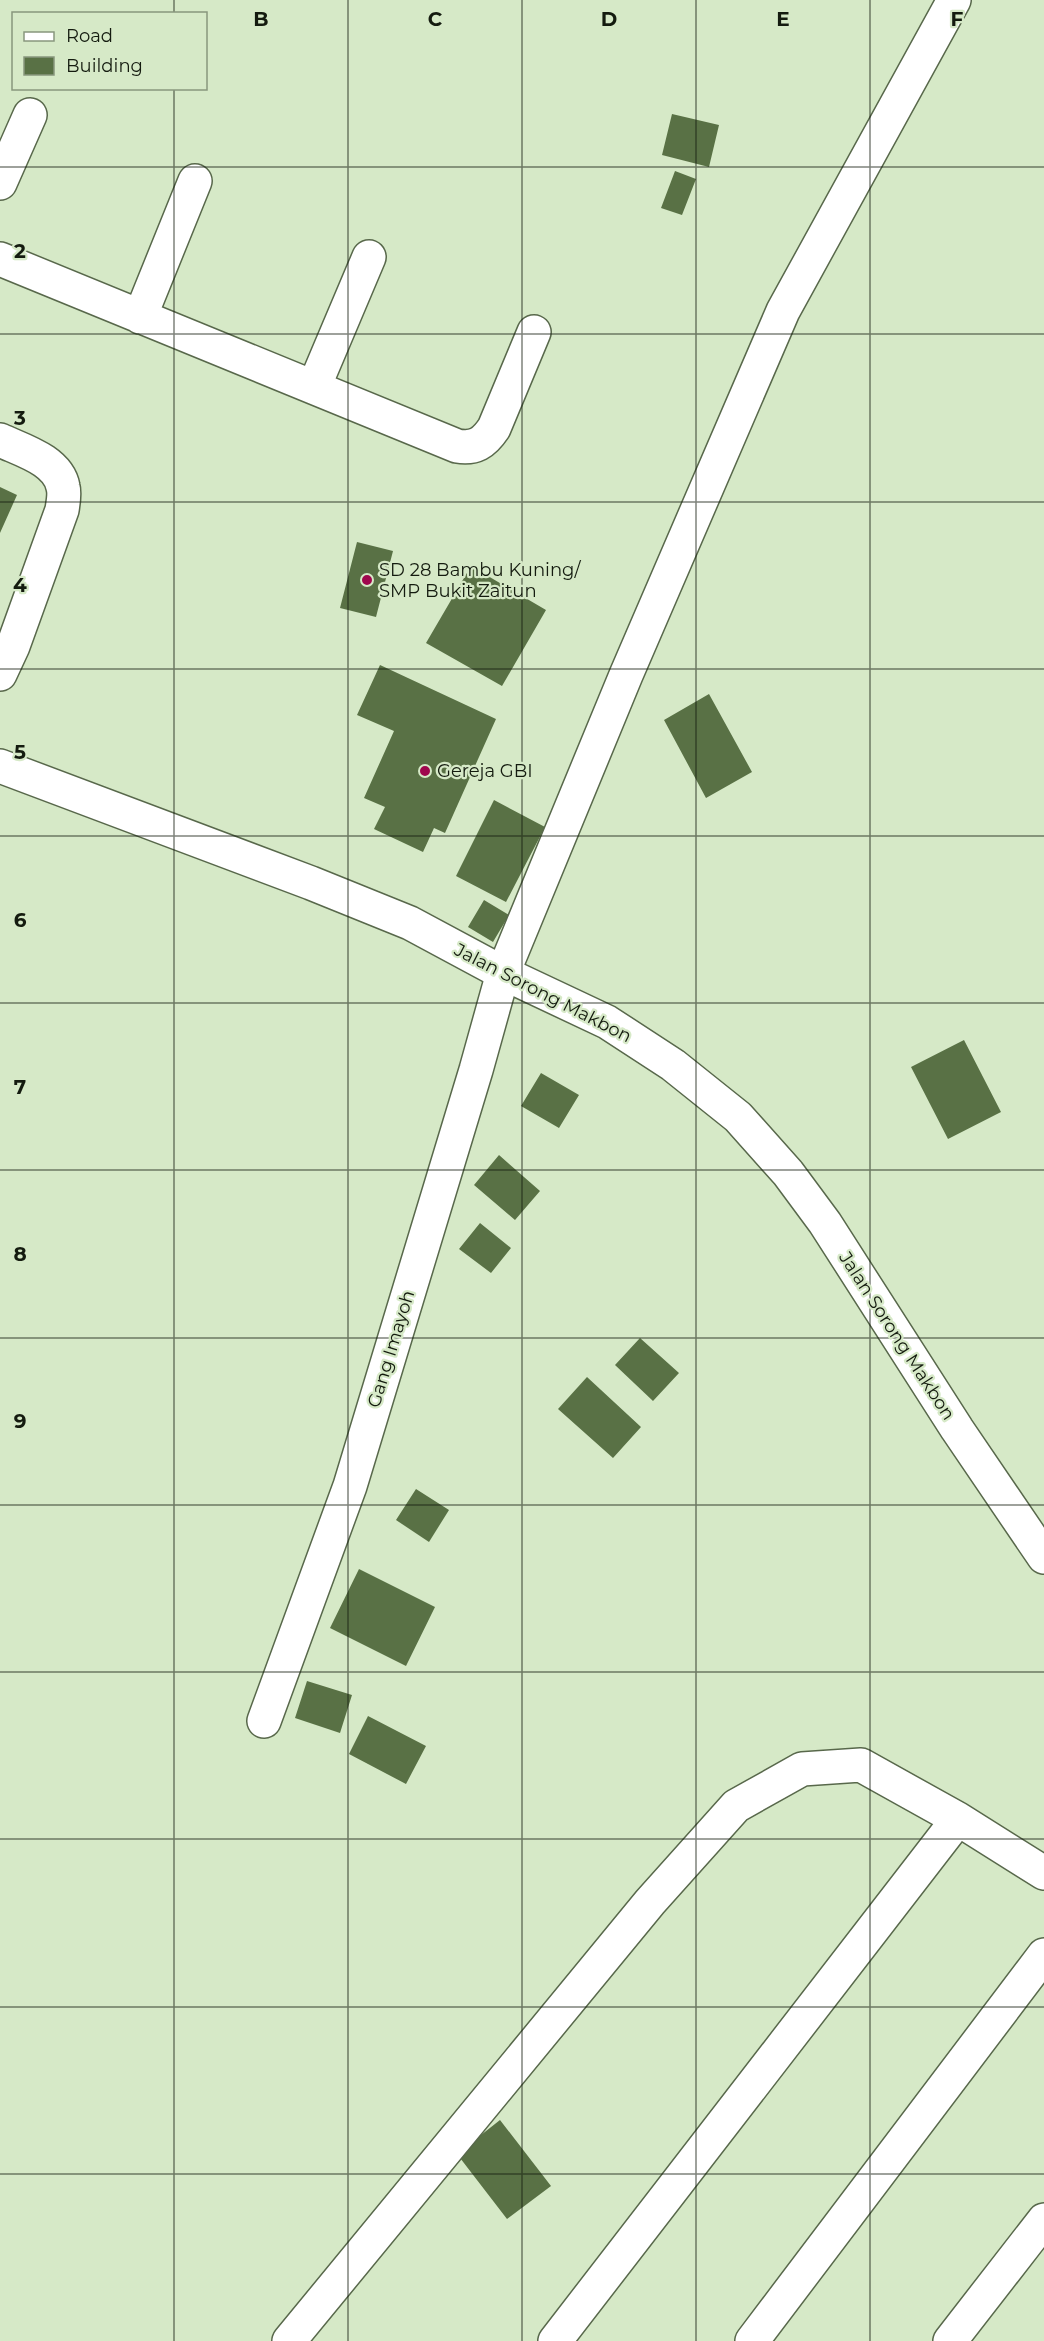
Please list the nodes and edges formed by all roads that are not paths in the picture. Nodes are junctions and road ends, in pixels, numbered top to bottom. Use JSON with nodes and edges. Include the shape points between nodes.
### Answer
{"nodes":[{"id":1,"x":954,"y":0,"type":"edge"},
{"id":2,"x":30,"y":115,"type":"dead end"},
{"id":3,"x":195,"y":181,"type":"dead end"},
{"id":4,"x":0,"y":183,"type":"edge"},
{"id":5,"x":369,"y":256,"type":"dead end"},
{"id":6,"x":0,"y":259,"type":"edge"},
{"id":7,"x":140,"y":317,"type":"junction"},
{"id":8,"x":534,"y":332,"type":"dead end"},
{"id":9,"x":314,"y":387,"type":"junction"},
{"id":10,"x":0,"y":440,"type":"edge"},
{"id":11,"x":0,"y":674,"type":"edge"},
{"id":12,"x":0,"y":766,"type":"edge"},
{"id":13,"x":503,"y":973,"type":"junction"},
{"id":14,"x":1044,"y":1557,"type":"edge"},
{"id":15,"x":264,"y":1721,"type":"dead end"},
{"id":16,"x":958,"y":1819,"type":"junction"},
{"id":17,"x":1044,"y":1873,"type":"edge"},
{"id":18,"x":1044,"y":1955,"type":"edge"},
{"id":19,"x":1044,"y":2220,"type":"edge"},
{"id":20,"x":289,"y":2341,"type":"edge"},
{"id":21,"x":555,"y":2341,"type":"edge"},
{"id":22,"x":752,"y":2341,"type":"edge"},
{"id":23,"x":950,"y":2341,"type":"edge"}],
"edges":[{"from":1,"to":13,"type":"main road","name":"Gang Imayoh","via":[[783,311]]},
{"from":2,"to":4,"type":"main road"},
{"from":3,"to":7,"type":"main road"},
{"from":5,"to":9,"type":"main road"},
{"from":6,"to":7,"type":"main road"},
{"from":7,"to":9,"type":"main road"},
{"from":8,"to":9,"type":"main road","via":[[494,428],[481,444],[473,447],[457,446]]},
{"from":10,"to":11,"type":"main road","via":[[51,465],[64,488],[62,510]]},
{"from":12,"to":13,"type":"main road","name":"Jalan Sorong Makbon","via":[[410,923]]},
{"from":13,"to":14,"type":"main road","name":"Jalan Sorong Makbon","via":[[607,1022],[673,1065],[738,1117],[788,1173],[825,1223]]},
{"from":13,"to":15,"type":"main road","name":"Gang Imayoh","via":[[350,1486]]},
{"from":16,"to":17,"type":"main road"},
{"from":16,"to":20,"type":"main road","via":[[861,1765],[802,1769],[736,1806],[650,1902]]},
{"from":16,"to":21,"type":"main road"},
{"from":18,"to":22,"type":"main road"},
{"from":19,"to":23,"type":"main road"}]}
